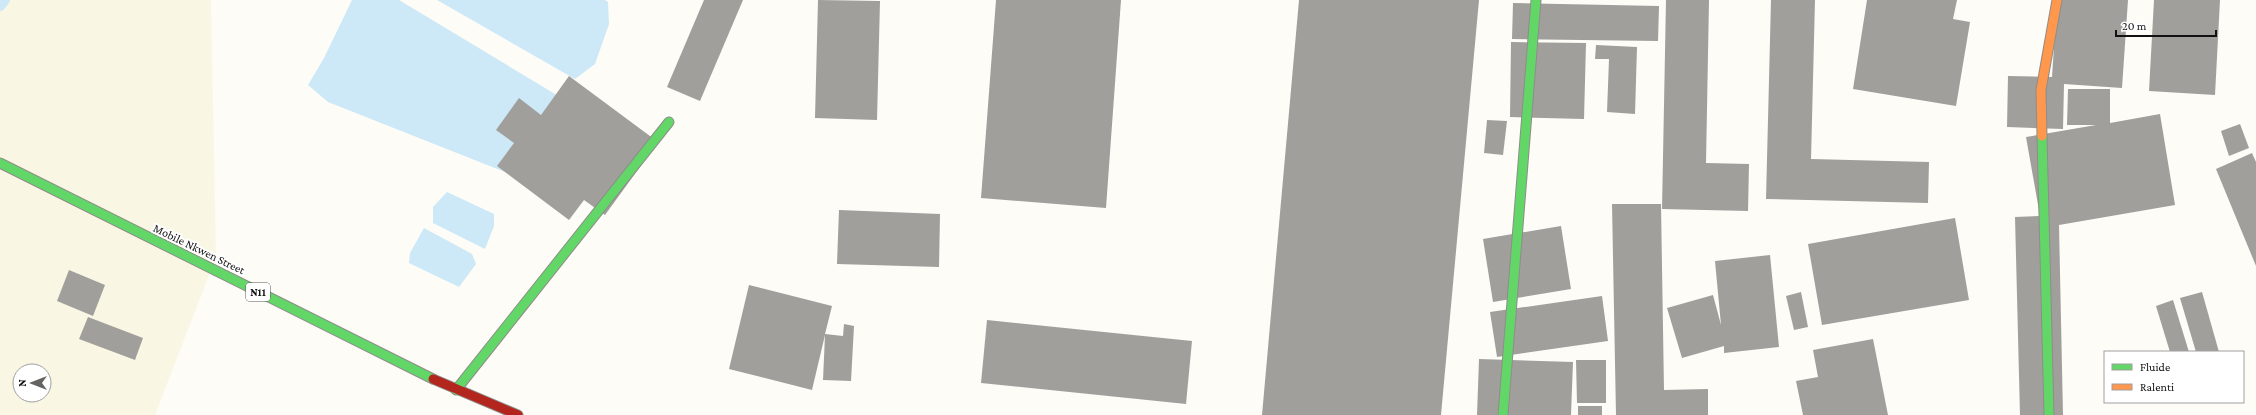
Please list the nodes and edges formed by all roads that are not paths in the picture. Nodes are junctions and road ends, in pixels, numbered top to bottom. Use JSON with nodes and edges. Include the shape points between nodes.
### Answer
{"nodes":[{"id":1,"x":1536,"y":0,"type":"edge"},
{"id":2,"x":2057,"y":0,"type":"edge"},
{"id":3,"x":669,"y":122,"type":"dead end"},
{"id":4,"x":0,"y":163,"type":"edge"},
{"id":5,"x":456,"y":390,"type":"junction"},
{"id":6,"x":518,"y":415,"type":"edge"},
{"id":7,"x":1503,"y":415,"type":"edge"},
{"id":8,"x":2049,"y":415,"type":"edge"}],
"edges":[{"from":1,"to":7,"type":"main road"},
{"from":2,"to":8,"type":"main road","via":[[2041,90]]},
{"from":3,"to":5,"type":"main road"},
{"from":4,"to":5,"type":"main road","name":"Mobile Nkwen Street","number":"N11"},
{"from":5,"to":6,"type":"main road","name":"Mobile Nkwen Street","number":"N11"}]}
